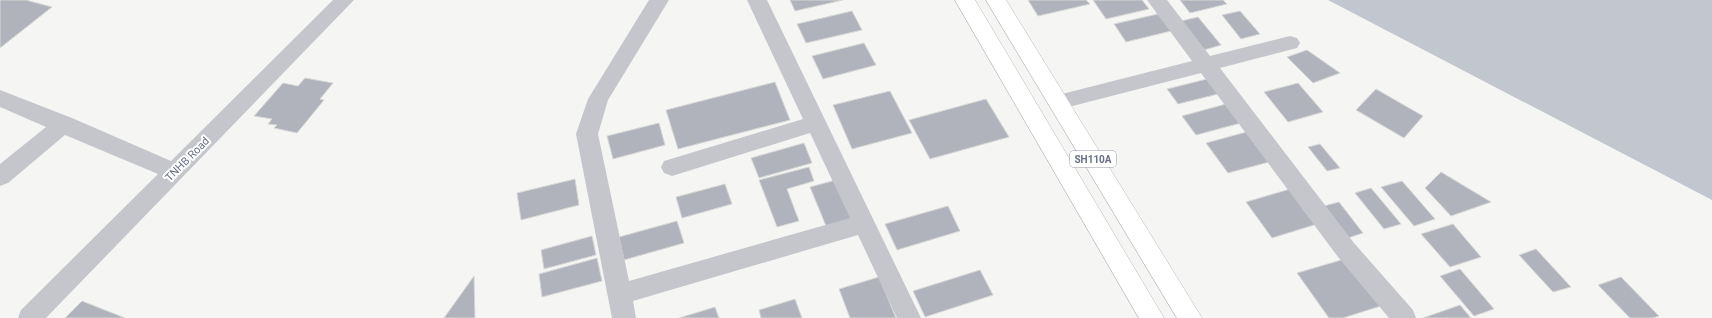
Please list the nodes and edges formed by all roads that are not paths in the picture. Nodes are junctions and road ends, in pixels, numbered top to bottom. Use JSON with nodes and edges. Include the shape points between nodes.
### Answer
{"nodes":[{"id":1,"x":342,"y":0,"type":"edge"},
{"id":2,"x":659,"y":0,"type":"edge"},
{"id":3,"x":757,"y":0,"type":"edge"},
{"id":4,"x":965,"y":0,"type":"edge"},
{"id":5,"x":996,"y":0,"type":"edge"},
{"id":6,"x":1158,"y":0,"type":"edge"},
{"id":7,"x":1290,"y":43,"type":"dead end"},
{"id":8,"x":1206,"y":63,"type":"junction"},
{"id":9,"x":0,"y":98,"type":"edge"},
{"id":10,"x":1057,"y":102,"type":"junction"},
{"id":11,"x":816,"y":123,"type":"junction"},
{"id":12,"x":64,"y":124,"type":"junction"},
{"id":13,"x":672,"y":168,"type":"dead end"},
{"id":14,"x":174,"y":172,"type":"junction"},
{"id":15,"x":0,"y":177,"type":"edge"},
{"id":16,"x":864,"y":224,"type":"junction"},
{"id":17,"x":619,"y":294,"type":"junction"},
{"id":18,"x":30,"y":318,"type":"edge"},
{"id":19,"x":624,"y":318,"type":"edge"},
{"id":20,"x":909,"y":318,"type":"edge"},
{"id":21,"x":1152,"y":318,"type":"edge"},
{"id":22,"x":1190,"y":318,"type":"edge"},
{"id":23,"x":1404,"y":318,"type":"edge"}],
"edges":[{"from":1,"to":14,"type":"street","name":"TNHB Road"},
{"from":2,"to":17,"type":"street","via":[[598,99],[586,134]]},
{"from":3,"to":11,"type":"street"},
{"from":4,"to":21,"type":"main road","number":"SH110A"},
{"from":5,"to":10,"type":"main road","number":"SH110A"},
{"from":6,"to":8,"type":"street"},
{"from":7,"to":8,"type":"street"},
{"from":8,"to":10,"type":"street"},
{"from":8,"to":23,"type":"street","via":[[1346,250]]},
{"from":9,"to":12,"type":"street"},
{"from":10,"to":22,"type":"main road","number":"SH110A"},
{"from":11,"to":13,"type":"street"},
{"from":11,"to":16,"type":"street"},
{"from":12,"to":14,"type":"street"},
{"from":12,"to":15,"type":"street"},
{"from":14,"to":18,"type":"street","name":"TNHB Road"},
{"from":16,"to":17,"type":"street"},
{"from":16,"to":20,"type":"street"},
{"from":17,"to":19,"type":"street"}]}
